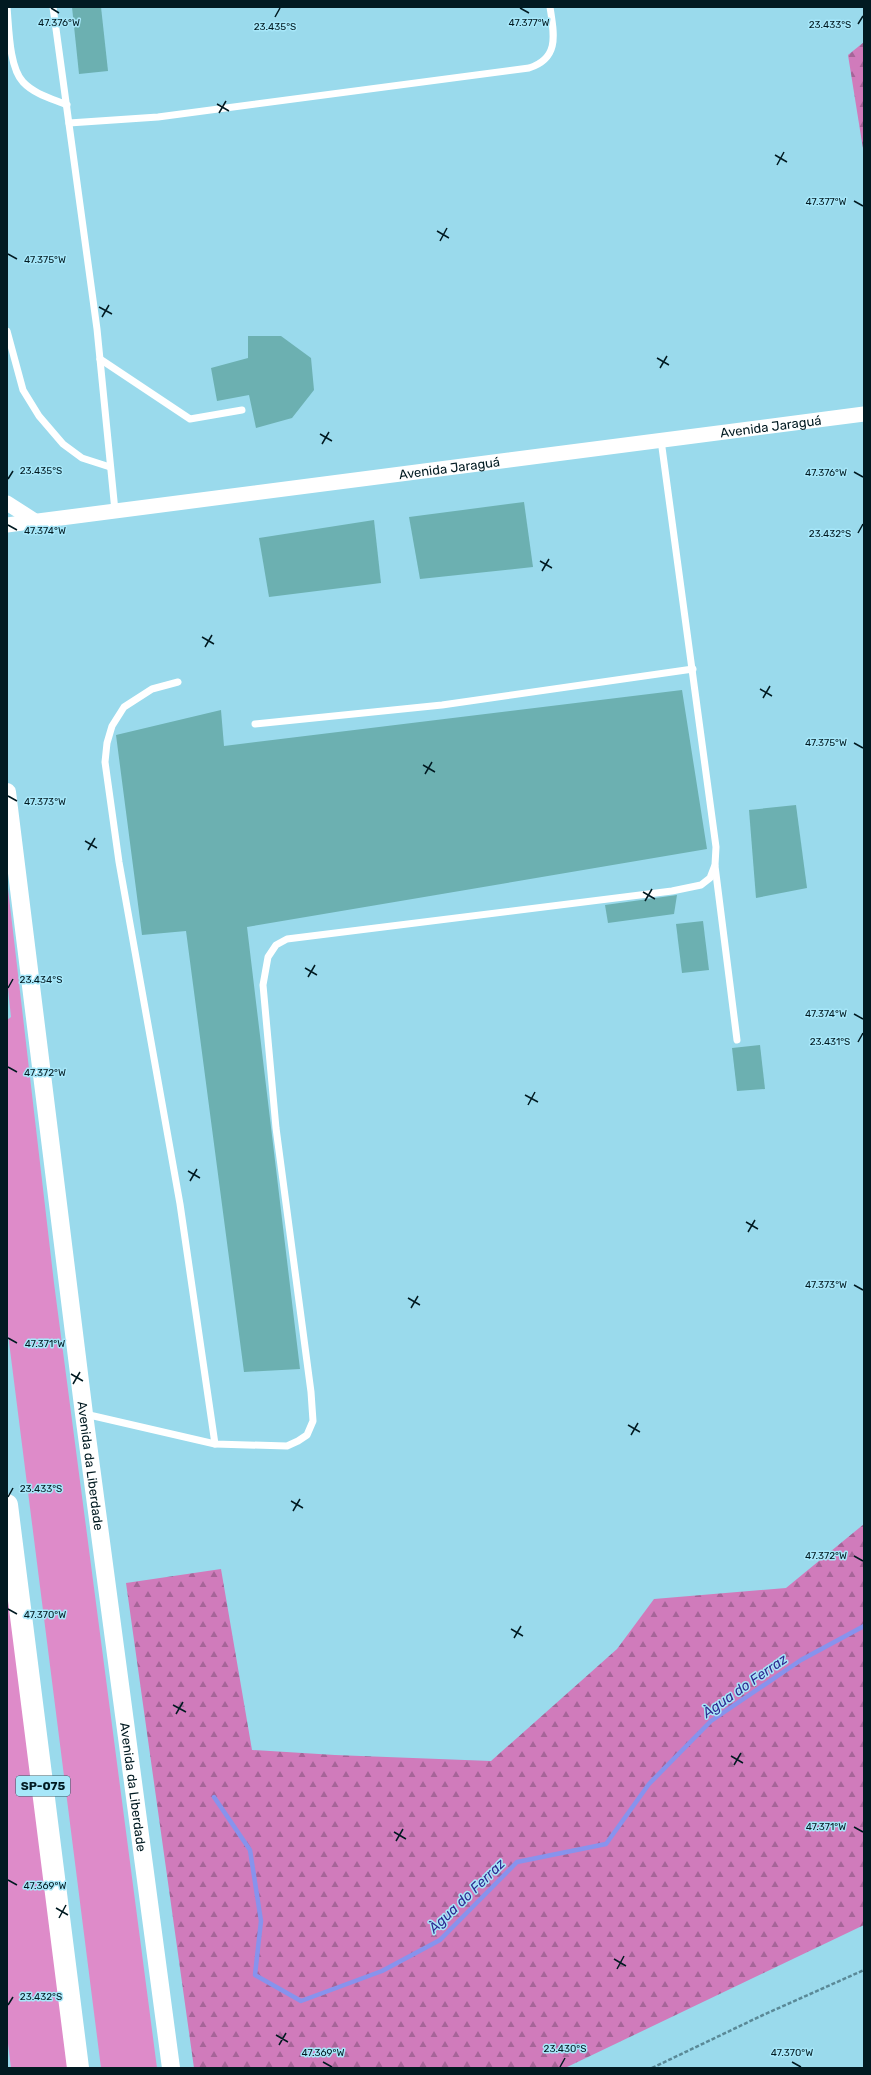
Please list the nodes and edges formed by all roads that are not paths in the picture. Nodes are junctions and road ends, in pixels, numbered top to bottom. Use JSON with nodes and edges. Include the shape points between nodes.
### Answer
{"nodes":[{"id":1,"x":7,"y":7,"type":"edge"},
{"id":2,"x":53,"y":7,"type":"edge"},
{"id":3,"x":550,"y":7,"type":"edge"},
{"id":4,"x":67,"y":105,"type":"junction"},
{"id":5,"x":70,"y":123,"type":"junction"},
{"id":6,"x":7,"y":331,"type":"edge"},
{"id":7,"x":100,"y":359,"type":"junction"},
{"id":8,"x":242,"y":410,"type":"dead end"},
{"id":9,"x":864,"y":414,"type":"edge"},
{"id":10,"x":662,"y":440,"type":"junction"},
{"id":11,"x":110,"y":466,"type":"junction"},
{"id":12,"x":7,"y":503,"type":"edge"},
{"id":13,"x":115,"y":511,"type":"junction"},
{"id":14,"x":35,"y":521,"type":"junction"},
{"id":15,"x":7,"y":525,"type":"edge"},
{"id":16,"x":693,"y":669,"type":"junction"},
{"id":17,"x":178,"y":682,"type":"dead end"},
{"id":18,"x":255,"y":724,"type":"dead end"},
{"id":19,"x":7,"y":792,"type":"edge"},
{"id":20,"x":715,"y":865,"type":"junction"},
{"id":21,"x":737,"y":1040,"type":"dead end"},
{"id":22,"x":84,"y":1414,"type":"junction"},
{"id":23,"x":215,"y":1444,"type":"junction"},
{"id":24,"x":7,"y":1505,"type":"edge"},
{"id":25,"x":78,"y":2068,"type":"edge"},
{"id":26,"x":171,"y":2068,"type":"edge"}],
"edges":[{"from":1,"to":4,"type":"lane","via":[[15,71],[23,83],[38,93]]},
{"from":2,"to":4,"type":"lane"},
{"from":3,"to":5,"type":"lane","via":[[552,45],[549,56],[541,64],[529,68],[158,117]]},
{"from":4,"to":5,"type":"lane"},
{"from":5,"to":7,"type":"lane"},
{"from":6,"to":11,"type":"lane","via":[[23,390],[39,416],[63,444],[82,458]]},
{"from":7,"to":8,"type":"lane","via":[[190,419]]},
{"from":7,"to":11,"type":"lane"},
{"from":9,"to":10,"type":"street","name":"Avenida Jaraguá"},
{"from":10,"to":13,"type":"street","name":"Avenida Jaraguá"},
{"from":10,"to":16,"type":"lane"},
{"from":11,"to":13,"type":"lane"},
{"from":12,"to":14,"type":"street"},
{"from":13,"to":14,"type":"street","name":"Avenida Jaraguá"},
{"from":14,"to":15,"type":"street","name":"Avenida Jaraguá"},
{"from":16,"to":18,"type":"lane","via":[[442,705]]},
{"from":16,"to":20,"type":"lane","via":[[715,840]]},
{"from":17,"to":23,"type":"lane","via":[[152,689],[124,707],[112,726],[106,743],[105,762],[119,862],[180,1204]]},
{"from":19,"to":22,"type":"street","name":"Avenida da Liberdade"},
{"from":20,"to":21,"type":"lane"},
{"from":20,"to":23,"type":"lane","via":[[710,878],[701,885],[672,891],[287,939],[276,945],[268,957],[264,985],[276,1128],[313,1421],[307,1435],[287,1446]]},
{"from":22,"to":23,"type":"lane"},
{"from":22,"to":26,"type":"street","name":"Avenida da Liberdade"},
{"from":24,"to":25,"type":"highway","number":"SP-075"}]}
